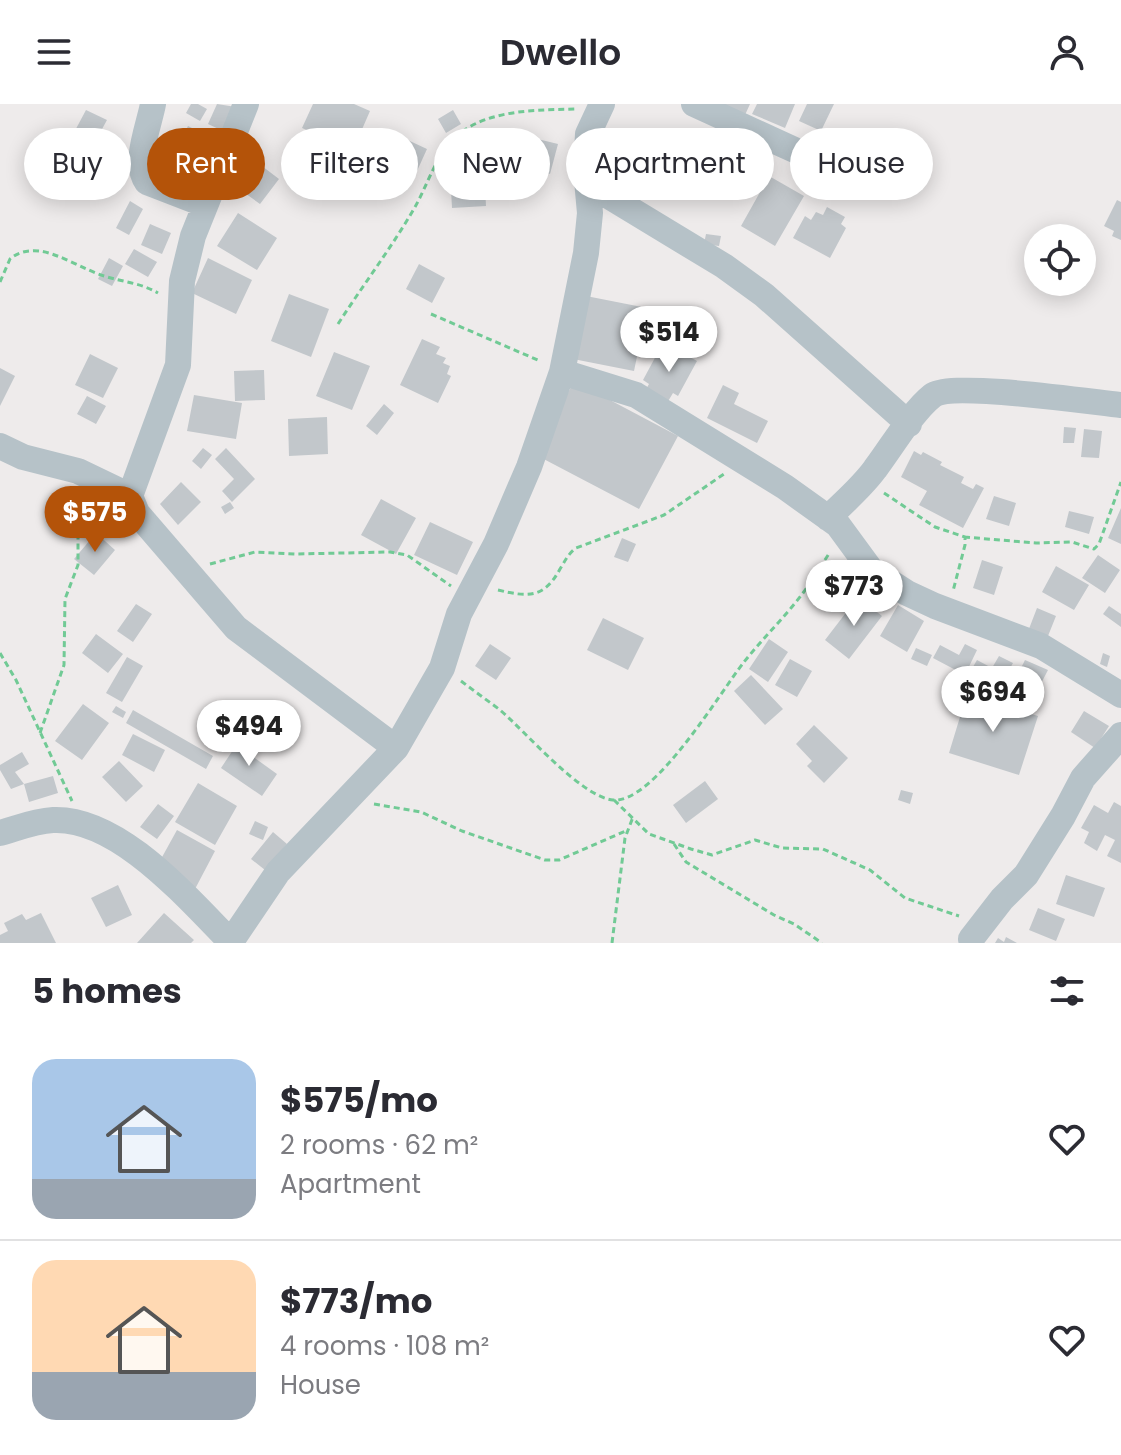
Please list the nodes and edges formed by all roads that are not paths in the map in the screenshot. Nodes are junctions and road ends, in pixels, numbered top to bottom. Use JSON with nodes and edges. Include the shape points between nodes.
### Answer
{"nodes":[{"id":1,"x":153,"y":104,"type":"edge"},
{"id":2,"x":246,"y":104,"type":"edge"},
{"id":3,"x":694,"y":104,"type":"edge"},
{"id":4,"x":790,"y":148,"type":"edge"},
{"id":5,"x":589,"y":200,"type":"edge"},
{"id":6,"x":615,"y":200,"type":"edge"},
{"id":7,"x":204,"y":204,"type":"junction"},
{"id":8,"x":562,"y":372,"type":"junction"},
{"id":9,"x":1121,"y":405,"type":"edge"},
{"id":10,"x":909,"y":424,"type":"junction"},
{"id":11,"x":0,"y":446,"type":"edge"},
{"id":12,"x":130,"y":496,"type":"junction"},
{"id":13,"x":835,"y":525,"type":"junction"},
{"id":14,"x":1121,"y":695,"type":"edge"},
{"id":15,"x":1121,"y":735,"type":"edge"},
{"id":16,"x":396,"y":748,"type":"junction"},
{"id":17,"x":0,"y":833,"type":"edge"},
{"id":18,"x":976,"y":932,"type":"road end"},
{"id":19,"x":230,"y":943,"type":"edge"}],
"edges":[{"from":1,"to":7,"type":"street","via":[[142,175],[147,182]]},
{"from":2,"to":7,"type":"street"},
{"from":3,"to":4,"type":"street"},
{"from":5,"to":8,"type":"street","via":[[586,253]]},
{"from":6,"to":10,"type":"street","via":[[764,295]]},
{"from":7,"to":12,"type":"street","via":[[182,281],[178,365]]},
{"from":8,"to":13,"type":"street","via":[[636,395]]},
{"from":8,"to":16,"type":"street","via":[[529,467],[459,614],[442,668]]},
{"from":9,"to":10,"type":"street","via":[[947,390],[931,396]]},
{"from":10,"to":13,"type":"street"},
{"from":11,"to":12,"type":"street","via":[[78,471]]},
{"from":12,"to":16,"type":"street","via":[[137,513],[236,628]]},
{"from":13,"to":14,"type":"street","via":[[871,570],[907,593],[1041,646]]},
{"from":15,"to":18,"type":"street","via":[[1083,778],[1026,875]]},
{"from":16,"to":19,"type":"street","via":[[278,872]]},
{"from":17,"to":19,"type":"street","via":[[29,823],[81,823],[142,855]]}]}
